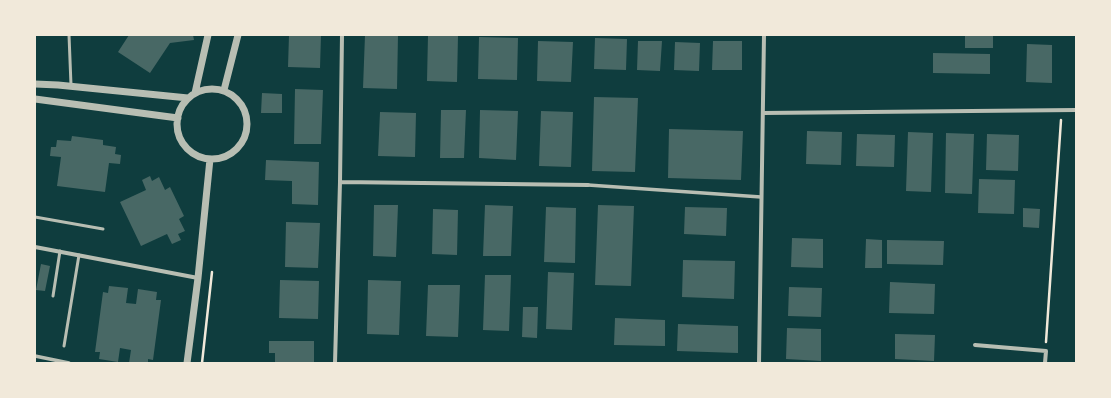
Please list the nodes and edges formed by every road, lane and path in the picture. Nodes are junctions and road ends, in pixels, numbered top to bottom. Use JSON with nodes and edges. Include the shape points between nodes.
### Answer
{"nodes":[{"id":1,"x":69,"y":35,"type":"edge"},
{"id":2,"x":208,"y":35,"type":"edge"},
{"id":3,"x":238,"y":35,"type":"edge"},
{"id":4,"x":342,"y":35,"type":"edge"},
{"id":5,"x":764,"y":35,"type":"edge"},
{"id":6,"x":35,"y":84,"type":"edge"},
{"id":7,"x":71,"y":87,"type":"junction"},
{"id":8,"x":224,"y":90,"type":"junction"},
{"id":9,"x":195,"y":93,"type":"junction"},
{"id":10,"x":188,"y":98,"type":"junction"},
{"id":11,"x":35,"y":99,"type":"edge"},
{"id":12,"x":1061,"y":110,"type":"junction"},
{"id":13,"x":1076,"y":110,"type":"edge"},
{"id":14,"x":763,"y":113,"type":"junction"},
{"id":15,"x":178,"y":118,"type":"junction"},
{"id":16,"x":210,"y":159,"type":"junction"},
{"id":17,"x":340,"y":182,"type":"junction"},
{"id":18,"x":588,"y":185,"type":"joint"},
{"id":19,"x":761,"y":197,"type":"junction"},
{"id":20,"x":35,"y":217,"type":"edge"},
{"id":21,"x":103,"y":229,"type":"dead end"},
{"id":22,"x":35,"y":247,"type":"edge"},
{"id":23,"x":60,"y":251,"type":"junction"},
{"id":24,"x":79,"y":255,"type":"junction"},
{"id":25,"x":198,"y":278,"type":"junction"},
{"id":26,"x":52,"y":296,"type":"dead end"},
{"id":27,"x":974,"y":345,"type":"dead end"},
{"id":28,"x":64,"y":346,"type":"dead end"},
{"id":29,"x":1046,"y":351,"type":"junction"},
{"id":30,"x":35,"y":356,"type":"edge"},
{"id":31,"x":69,"y":363,"type":"edge"},
{"id":32,"x":187,"y":363,"type":"edge"},
{"id":33,"x":335,"y":363,"type":"edge"},
{"id":34,"x":759,"y":363,"type":"edge"},
{"id":35,"x":1045,"y":363,"type":"edge"}],
"edges":[{"from":1,"to":7,"type":"lane"},
{"from":2,"to":9,"type":"street"},
{"from":3,"to":8,"type":"street"},
{"from":4,"to":17,"type":"street"},
{"from":5,"to":14,"type":"street"},
{"from":6,"to":7,"type":"street"},
{"from":7,"to":10,"type":"street"},
{"from":8,"to":9,"type":"street","via":[[204,89]]},
{"from":8,"to":16,"type":"street","via":[[242,104],[246,114],[245,136],[231,153],[221,158]]},
{"from":9,"to":10,"type":"street"},
{"from":10,"to":15,"type":"street","via":[[182,105]]},
{"from":11,"to":15,"type":"street"},
{"from":12,"to":13,"type":"street"},
{"from":12,"to":14,"type":"street"},
{"from":12,"to":29,"type":"path"},
{"from":14,"to":19,"type":"street"},
{"from":15,"to":16,"type":"street","via":[[180,138],[188,149],[198,156]]},
{"from":16,"to":25,"type":"street"},
{"from":17,"to":18,"type":"street"},
{"from":17,"to":33,"type":"street"},
{"from":18,"to":19,"type":"street"},
{"from":19,"to":34,"type":"street"},
{"from":20,"to":21,"type":"lane"},
{"from":22,"to":23,"type":"street"},
{"from":23,"to":24,"type":"street"},
{"from":23,"to":26,"type":"lane"},
{"from":24,"to":25,"type":"street"},
{"from":24,"to":28,"type":"lane"},
{"from":25,"to":32,"type":"street"},
{"from":27,"to":29,"type":"street"},
{"from":29,"to":35,"type":"street"},
{"from":30,"to":31,"type":"street"}]}
